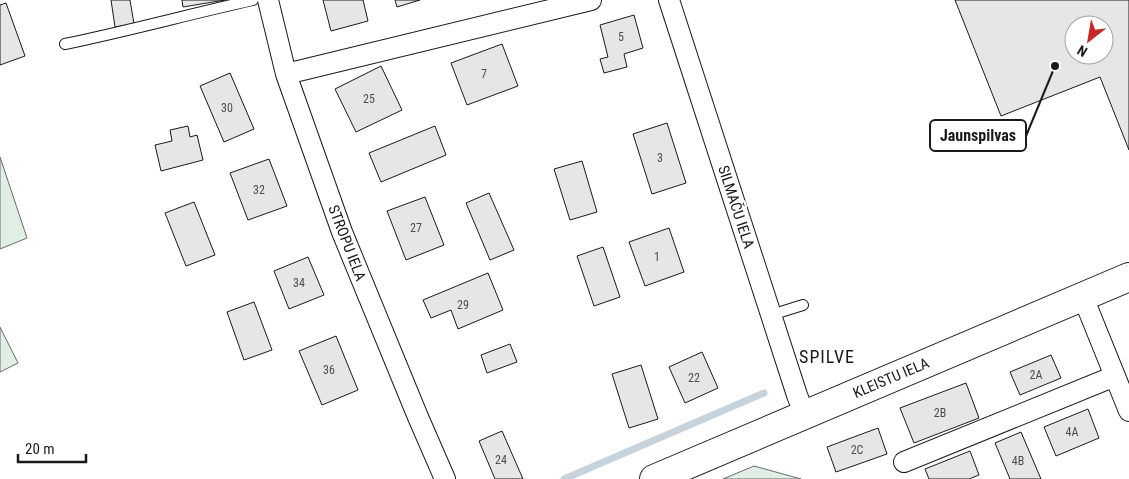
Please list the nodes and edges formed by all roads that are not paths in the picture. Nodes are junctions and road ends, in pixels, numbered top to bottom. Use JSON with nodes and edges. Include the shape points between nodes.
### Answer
{"nodes":[{"id":1,"x":253,"y":0,"type":"edge"},
{"id":2,"x":268,"y":0,"type":"edge"},
{"id":3,"x":591,"y":0,"type":"edge"},
{"id":4,"x":669,"y":0,"type":"edge"},
{"id":5,"x":65,"y":44,"type":"dead end"},
{"id":6,"x":286,"y":74,"type":"junction"},
{"id":7,"x":1129,"y":277,"type":"edge"},
{"id":8,"x":1083,"y":296,"type":"junction"},
{"id":9,"x":802,"y":305,"type":"dead end"},
{"id":10,"x":771,"y":315,"type":"junction"},
{"id":11,"x":1121,"y":381,"type":"edge"},
{"id":12,"x":1129,"y":411,"type":"edge"},
{"id":13,"x":804,"y":414,"type":"junction"},
{"id":14,"x":904,"y":462,"type":"dead end"},
{"id":15,"x":445,"y":479,"type":"edge"},
{"id":16,"x":654,"y":479,"type":"edge"}],
"edges":[{"from":1,"to":5,"type":"lane"},
{"from":2,"to":6,"type":"street","name":"STROPU IELA"},
{"from":3,"to":6,"type":"street"},
{"from":4,"to":10,"type":"street","name":"SILMAČU IELA"},
{"from":6,"to":15,"type":"street","name":"STROPU IELA","via":[[342,232]]},
{"from":7,"to":8,"type":"street","name":"KLEISTU IELA"},
{"from":8,"to":11,"type":"street"},
{"from":8,"to":13,"type":"street","name":"KLEISTU IELA"},
{"from":9,"to":10,"type":"lane"},
{"from":10,"to":13,"type":"street","name":"SILMAČU IELA"},
{"from":11,"to":12,"type":"street"},
{"from":11,"to":14,"type":"street"},
{"from":13,"to":16,"type":"street","name":"KLEISTU IELA"}]}
